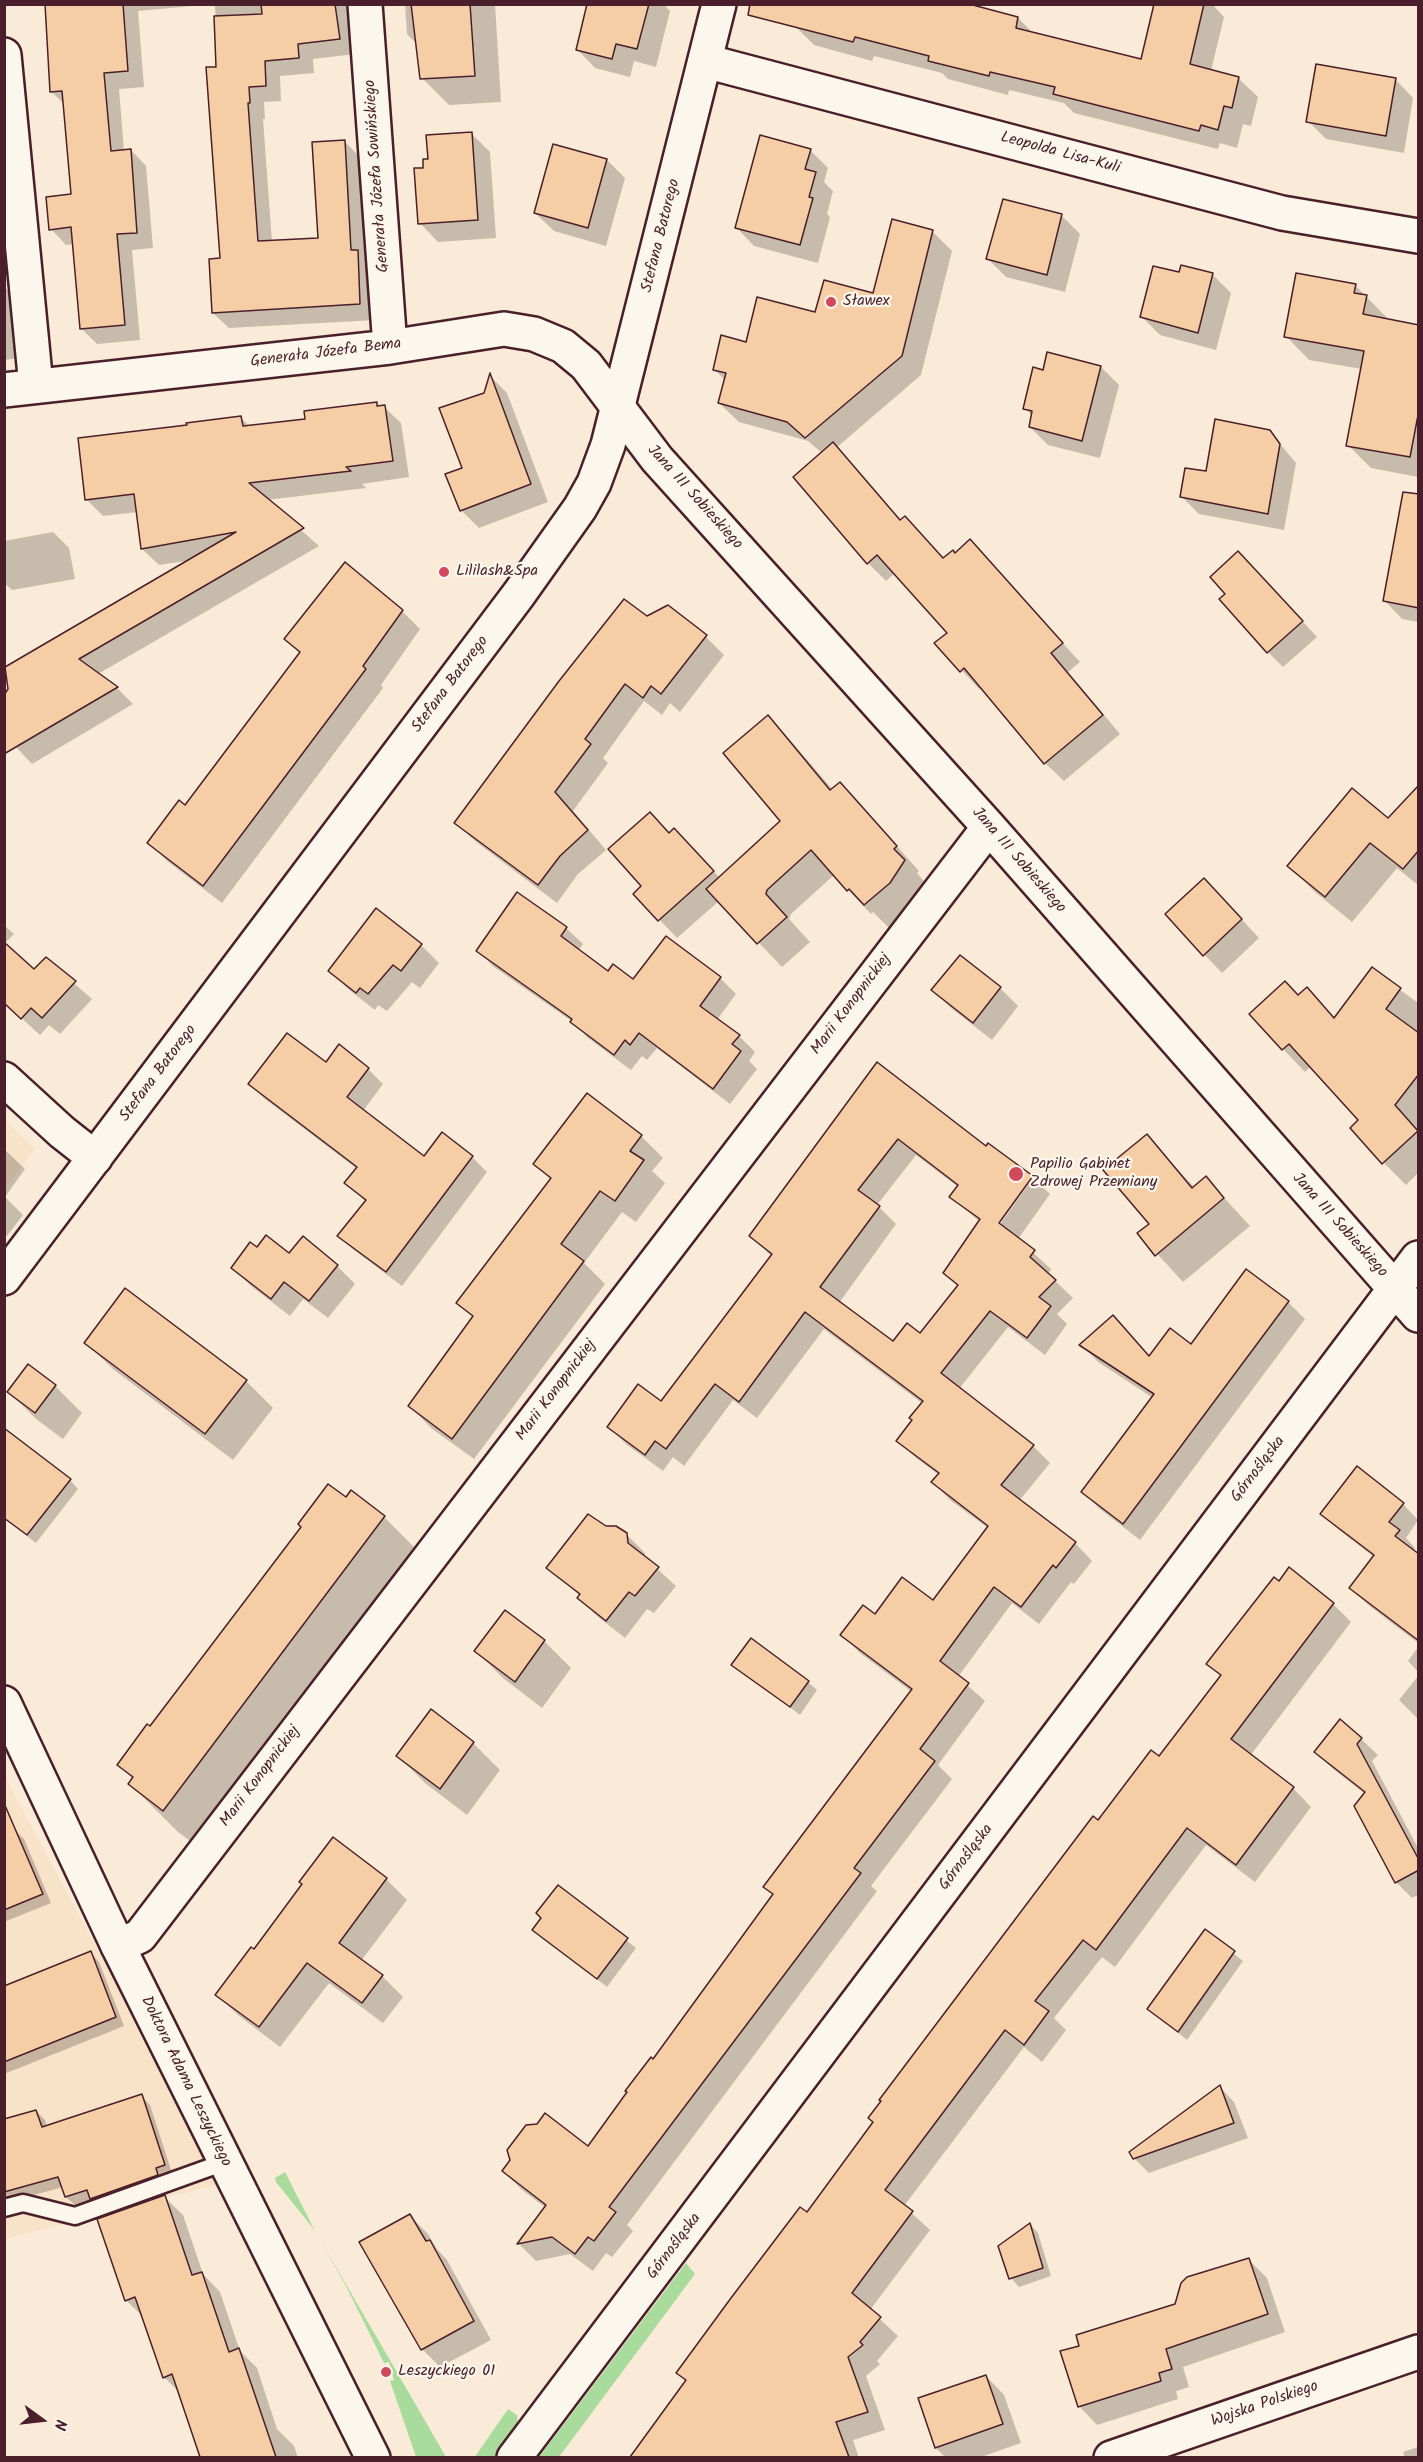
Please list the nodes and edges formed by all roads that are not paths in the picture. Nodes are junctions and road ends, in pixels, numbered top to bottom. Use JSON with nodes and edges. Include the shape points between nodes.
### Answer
{"nodes":[{"id":1,"x":365,"y":4,"type":"edge"},
{"id":2,"x":719,"y":4,"type":"edge"},
{"id":3,"x":4,"y":55,"type":"edge"},
{"id":4,"x":705,"y":61,"type":"junction"},
{"id":5,"x":1419,"y":236,"type":"edge"},
{"id":6,"x":390,"y":347,"type":"junction"},
{"id":7,"x":20,"y":388,"type":"edge"},
{"id":8,"x":618,"y":406,"type":"junction"},
{"id":9,"x":988,"y":827,"type":"junction"},
{"id":10,"x":4,"y":1079,"type":"edge"},
{"id":11,"x":95,"y":1158,"type":"junction"},
{"id":12,"x":1419,"y":1258,"type":"edge"},
{"id":13,"x":4,"y":1278,"type":"edge"},
{"id":14,"x":1396,"y":1289,"type":"junction"},
{"id":15,"x":1419,"y":1315,"type":"edge"},
{"id":16,"x":4,"y":1703,"type":"edge"},
{"id":17,"x":118,"y":1946,"type":"junction"},
{"id":18,"x":225,"y":2162,"type":"junction"},
{"id":19,"x":4,"y":2208,"type":"edge"},
{"id":20,"x":1419,"y":2352,"type":"edge"},
{"id":21,"x":519,"y":2453,"type":"edge"},
{"id":22,"x":373,"y":2457,"type":"edge"},
{"id":23,"x":1111,"y":2457,"type":"edge"}],
"edges":[{"from":1,"to":6,"type":"street","name":"Generała Józefa Sowińskiego"},
{"from":2,"to":4,"type":"street","name":"Stefana Batorego"},
{"from":3,"to":7,"type":"street"},
{"from":4,"to":5,"type":"street","name":"Leopolda Lisa-Kuli","via":[[1282,213]]},
{"from":4,"to":8,"type":"street","name":"Stefana Batorego"},
{"from":6,"to":7,"type":"street","name":"Generała Józefa Bema"},
{"from":6,"to":8,"type":"street","name":"Generała Józefa Bema","via":[[504,329],[534,334],[563,346],[586,365]]},
{"from":8,"to":9,"type":"street","name":"Jana III Sobieskiego","via":[[657,459]]},
{"from":8,"to":11,"type":"street","name":"Stefana Batorego","via":[[594,483],[580,508]]},
{"from":9,"to":14,"type":"street","name":"Jana III Sobieskiego"},
{"from":9,"to":17,"type":"street","name":"Marii Konopnickiej","via":[[140,1936]]},
{"from":10,"to":11,"type":"street"},
{"from":11,"to":13,"type":"street","name":"Stefana Batorego"},
{"from":12,"to":14,"type":"street","name":"Górnośląska"},
{"from":14,"to":15,"type":"street","name":"Jana III Sobieskiego"},
{"from":14,"to":21,"type":"street","name":"Górnośląska"},
{"from":16,"to":17,"type":"street","name":"Doktora Adama Leszyckiego"},
{"from":17,"to":18,"type":"street","name":"Doktora Adama Leszyckiego"},
{"from":18,"to":19,"type":"lane","via":[[75,2216],[23,2203]]},
{"from":18,"to":22,"type":"street","name":"Doktora Adama Leszyckiego"},
{"from":20,"to":23,"type":"street","name":"Wojska Polskiego"}]}
